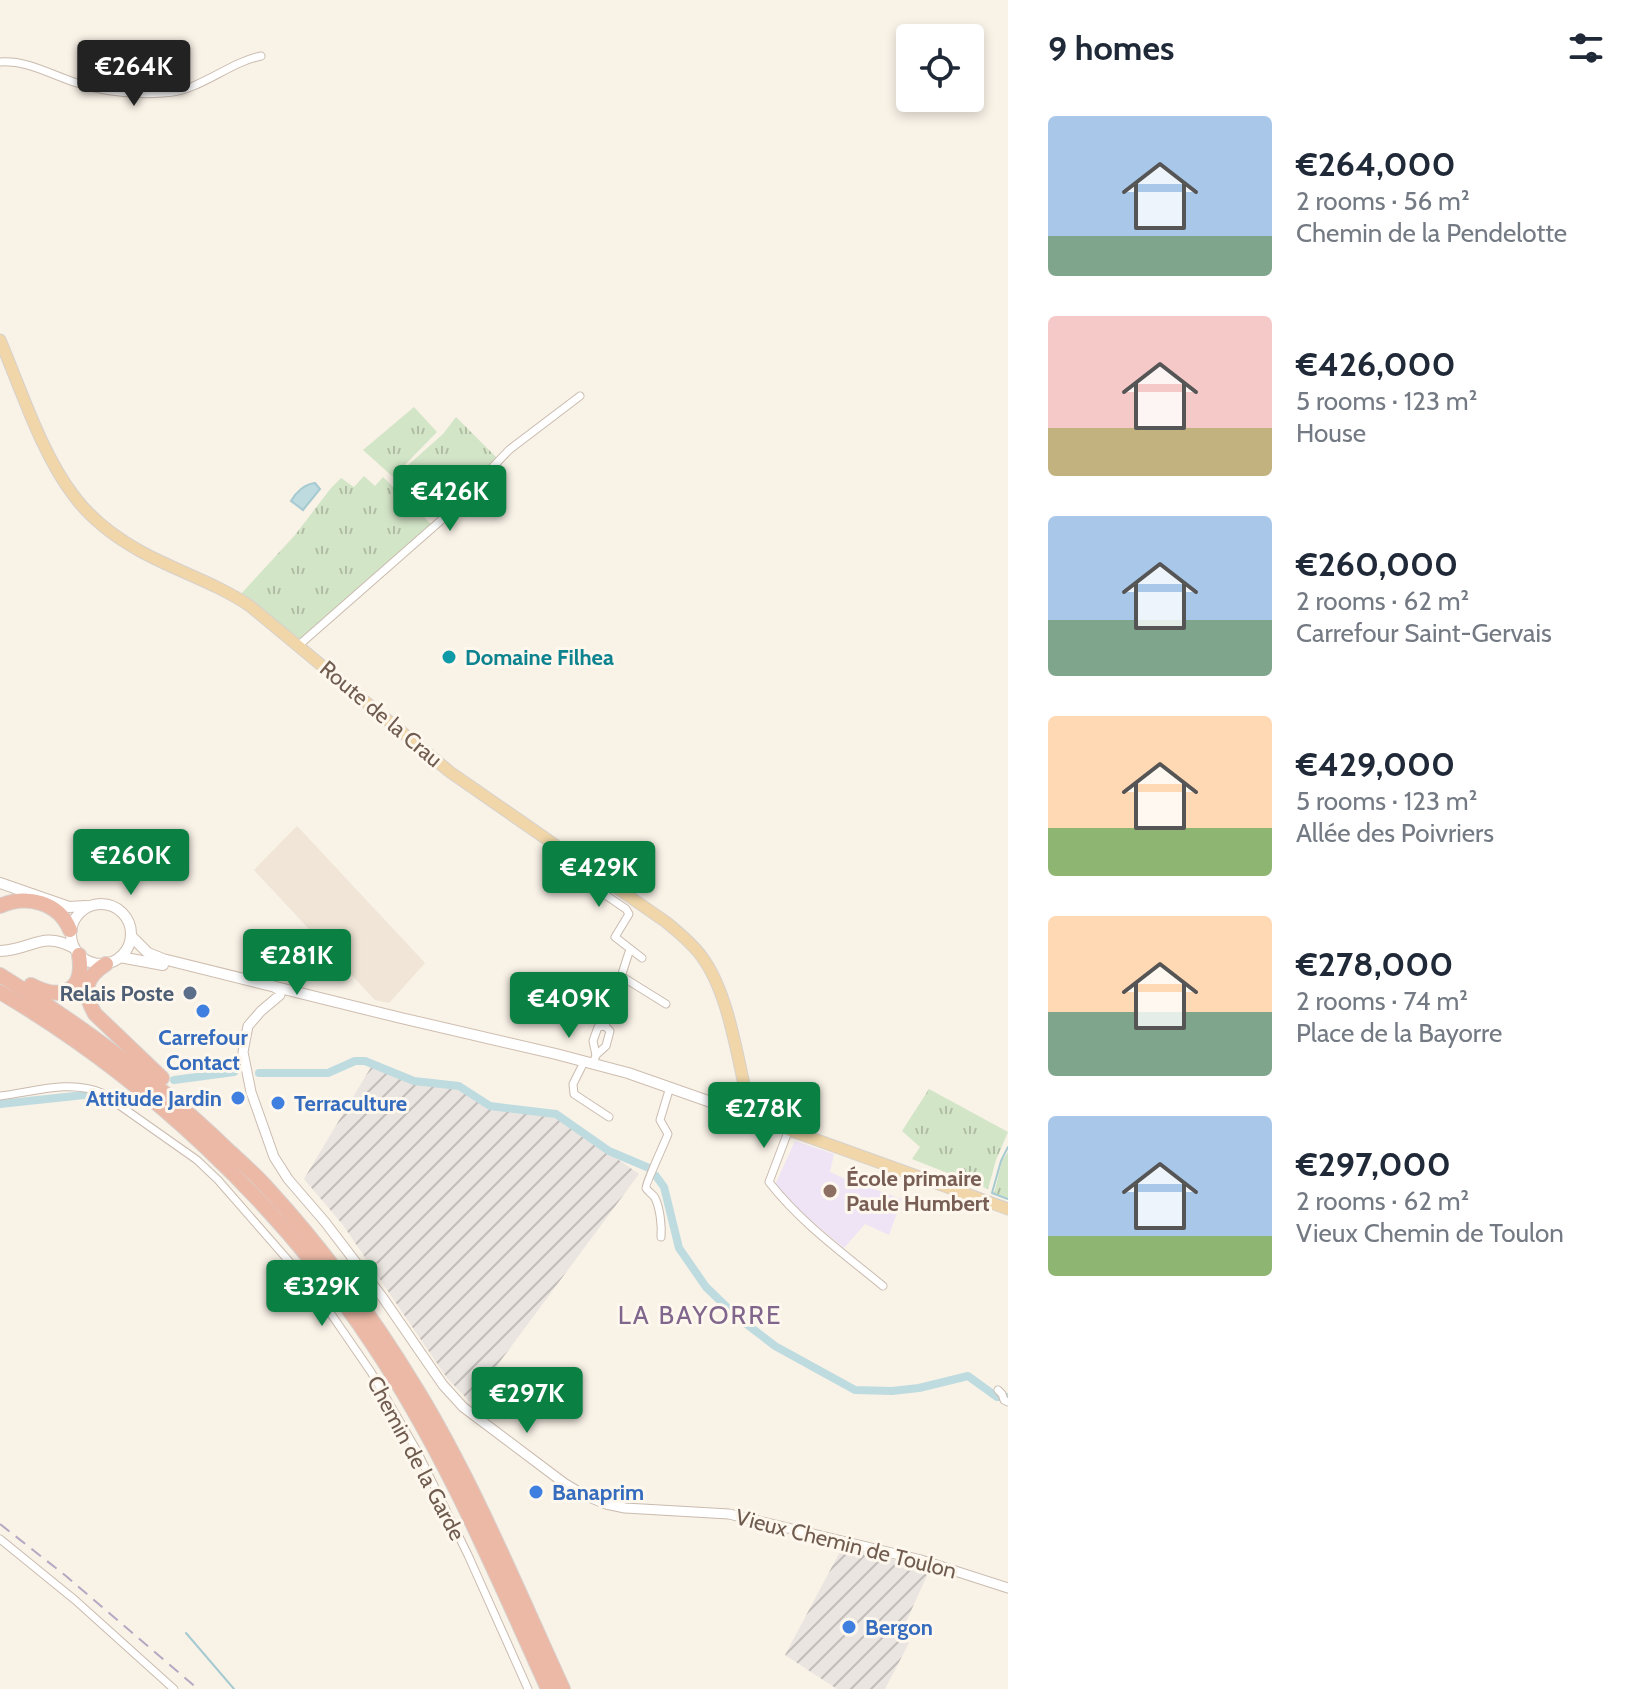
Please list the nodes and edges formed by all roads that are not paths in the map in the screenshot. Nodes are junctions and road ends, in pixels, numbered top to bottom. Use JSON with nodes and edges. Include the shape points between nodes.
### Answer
{"nodes":[{"id":1,"x":261,"y":56,"type":"dead end"},
{"id":2,"x":0,"y":62,"type":"edge"},
{"id":3,"x":0,"y":340,"type":"edge"},
{"id":4,"x":580,"y":396,"type":"dead end"},
{"id":5,"x":299,"y":645,"type":"junction"},
{"id":6,"x":587,"y":868,"type":"junction"},
{"id":7,"x":0,"y":883,"type":"edge"},
{"id":8,"x":39,"y":897,"type":"junction"},
{"id":9,"x":0,"y":904,"type":"edge"},
{"id":10,"x":92,"y":905,"type":"junction"},
{"id":11,"x":70,"y":930,"type":"junction"},
{"id":12,"x":131,"y":936,"type":"junction"},
{"id":13,"x":630,"y":949,"type":"junction"},
{"id":14,"x":0,"y":951,"type":"edge"},
{"id":15,"x":76,"y":952,"type":"junction"},
{"id":16,"x":120,"y":957,"type":"junction"},
{"id":17,"x":642,"y":958,"type":"dead end"},
{"id":18,"x":106,"y":964,"type":"junction"},
{"id":19,"x":0,"y":967,"type":"edge"},
{"id":20,"x":0,"y":975,"type":"edge"},
{"id":21,"x":621,"y":976,"type":"junction"},
{"id":22,"x":274,"y":989,"type":"junction"},
{"id":23,"x":0,"y":992,"type":"edge"},
{"id":24,"x":0,"y":999,"type":"edge"},
{"id":25,"x":666,"y":1004,"type":"dead end"},
{"id":26,"x":387,"y":1015,"type":"junction"},
{"id":27,"x":591,"y":1060,"type":"junction"},
{"id":28,"x":670,"y":1087,"type":"junction"},
{"id":29,"x":0,"y":1096,"type":"edge"},
{"id":30,"x":747,"y":1098,"type":"junction"},
{"id":31,"x":745,"y":1114,"type":"junction"},
{"id":32,"x":609,"y":1117,"type":"dead end"},
{"id":33,"x":772,"y":1122,"type":"junction"},
{"id":34,"x":789,"y":1129,"type":"junction"},
{"id":35,"x":211,"y":1152,"type":"junction"},
{"id":36,"x":268,"y":1188,"type":"junction"},
{"id":37,"x":1008,"y":1209,"type":"edge"},
{"id":38,"x":661,"y":1237,"type":"dead end"},
{"id":39,"x":883,"y":1286,"type":"dead end"},
{"id":40,"x":0,"y":1539,"type":"edge"},
{"id":41,"x":1008,"y":1588,"type":"edge"},
{"id":42,"x":169,"y":1687,"type":"edge"},
{"id":43,"x":528,"y":1689,"type":"edge"},
{"id":44,"x":548,"y":1689,"type":"edge"},
{"id":45,"x":563,"y":1689,"type":"edge"}],
"edges":[{"from":1,"to":2,"type":"street","via":[[165,93],[97,89],[27,64]]},
{"from":3,"to":5,"type":"main road","name":"Route de la Crau","via":[[53,463],[93,518],[140,552],[232,594]]},
{"from":4,"to":5,"type":"street","via":[[509,450],[446,516]]},
{"from":5,"to":6,"type":"main road","name":"Route de la Crau","via":[[450,772]]},
{"from":6,"to":13,"type":"street","via":[[582,879],[629,914],[615,937]]},
{"from":6,"to":30,"type":"main road","name":"Route de la Crau","via":[[666,922],[702,957],[719,987]]},
{"from":7,"to":8,"type":"main road"},
{"from":8,"to":9,"type":"highway","via":[[16,896]]},
{"from":8,"to":10,"type":"main road","via":[[69,907]]},
{"from":9,"to":11,"type":"highway","via":[[20,901],[56,909]]},
{"from":10,"to":11,"type":"main road","via":[[77,914]]},
{"from":10,"to":12,"type":"main road","via":[[120,910]]},
{"from":11,"to":15,"type":"main road"},
{"from":12,"to":16,"type":"main road"},
{"from":12,"to":22,"type":"main road","via":[[155,956]]},
{"from":13,"to":17,"type":"street"},
{"from":13,"to":21,"type":"street"},
{"from":14,"to":15,"type":"main road","via":[[49,939]]},
{"from":15,"to":18,"type":"main road","via":[[87,961]]},
{"from":15,"to":19,"type":"highway","via":[[80,977],[62,993],[44,992]]},
{"from":16,"to":18,"type":"main road"},
{"from":16,"to":22,"type":"main road"},
{"from":18,"to":36,"type":"highway","via":[[87,985],[95,1014],[233,1147]]},
{"from":20,"to":36,"type":"highway","via":[[128,1062]]},
{"from":21,"to":25,"type":"street"},
{"from":21,"to":27,"type":"street","via":[[605,1026],[598,1027]]},
{"from":22,"to":26,"type":"main road"},
{"from":22,"to":26,"type":"main road"},
{"from":22,"to":41,"type":"street","name":"Vieux Chemin de Toulon","via":[[248,1026],[243,1052],[274,1157],[463,1407],[564,1483],[606,1504],[729,1514],[921,1560]]},
{"from":23,"to":35,"type":"highway","via":[[112,1066]]},
{"from":24,"to":35,"type":"highway","via":[[88,1057]]},
{"from":26,"to":27,"type":"main road"},
{"from":27,"to":28,"type":"main road"},
{"from":27,"to":32,"type":"street","via":[[573,1084],[574,1094]]},
{"from":28,"to":31,"type":"main road"},
{"from":28,"to":38,"type":"street","via":[[660,1115],[668,1134],[646,1185],[656,1199]]},
{"from":29,"to":43,"type":"street","name":"Chemin de la Garde","via":[[75,1086],[102,1093],[197,1160],[248,1212],[329,1311],[397,1414]]},
{"from":30,"to":31,"type":"main road","name":"Route de la Crau"},
{"from":30,"to":33,"type":"main road"},
{"from":31,"to":33,"type":"main road"},
{"from":33,"to":34,"type":"main road"},
{"from":34,"to":37,"type":"main road"},
{"from":34,"to":39,"type":"street","via":[[769,1182],[787,1205]]},
{"from":35,"to":44,"type":"highway","via":[[283,1228],[373,1344],[443,1466]]},
{"from":36,"to":45,"type":"highway","via":[[349,1287],[418,1391],[458,1464]]},
{"from":40,"to":42,"type":"street"}]}
